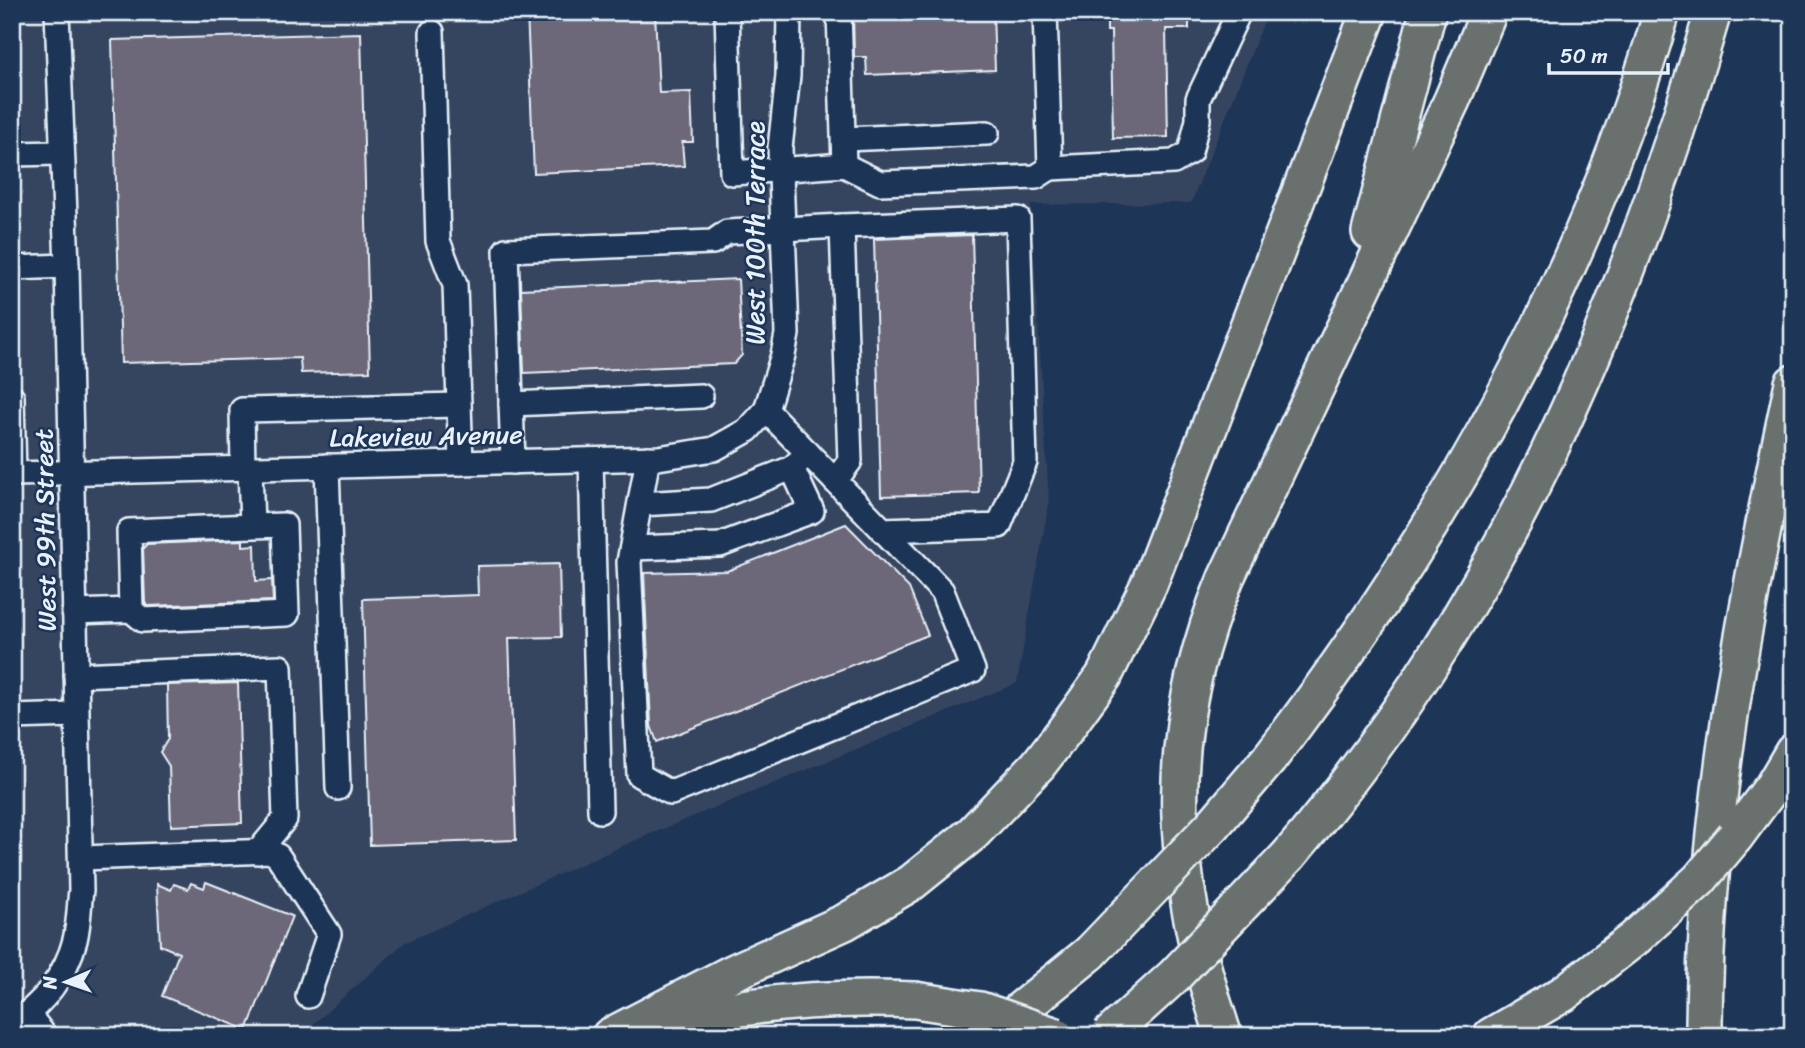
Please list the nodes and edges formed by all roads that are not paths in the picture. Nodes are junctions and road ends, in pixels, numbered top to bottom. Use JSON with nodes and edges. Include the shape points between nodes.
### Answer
{"nodes":[{"id":1,"x":57,"y":12,"type":"edge"},
{"id":2,"x":727,"y":12,"type":"edge"},
{"id":3,"x":789,"y":12,"type":"edge"},
{"id":4,"x":839,"y":12,"type":"edge"},
{"id":5,"x":1045,"y":12,"type":"edge"},
{"id":6,"x":1239,"y":12,"type":"edge"},
{"id":7,"x":1369,"y":12,"type":"edge"},
{"id":8,"x":1428,"y":12,"type":"edge"},
{"id":9,"x":1489,"y":12,"type":"edge"},
{"id":10,"x":1662,"y":12,"type":"edge"},
{"id":11,"x":1713,"y":12,"type":"edge"},
{"id":12,"x":432,"y":32,"type":"dead end"},
{"id":13,"x":987,"y":133,"type":"dead end"},
{"id":14,"x":844,"y":139,"type":"junction"},
{"id":15,"x":61,"y":153,"type":"junction"},
{"id":16,"x":12,"y":154,"type":"edge"},
{"id":17,"x":845,"y":164,"type":"junction"},
{"id":18,"x":1050,"y":169,"type":"junction"},
{"id":19,"x":780,"y":171,"type":"junction"},
{"id":20,"x":842,"y":226,"type":"junction"},
{"id":21,"x":782,"y":228,"type":"junction"},
{"id":22,"x":67,"y":266,"type":"junction"},
{"id":23,"x":12,"y":268,"type":"edge"},
{"id":24,"x":1349,"y":313,"type":"junction"},
{"id":25,"x":1793,"y":383,"type":"edge"},
{"id":26,"x":701,"y":396,"type":"dead end"},
{"id":27,"x":12,"y":397,"type":"edge"},
{"id":28,"x":511,"y":404,"type":"junction"},
{"id":29,"x":459,"y":405,"type":"junction"},
{"id":30,"x":766,"y":410,"type":"junction"},
{"id":31,"x":648,"y":458,"type":"junction"},
{"id":32,"x":591,"y":460,"type":"junction"},
{"id":33,"x":800,"y":460,"type":"junction"},
{"id":34,"x":513,"y":462,"type":"junction"},
{"id":35,"x":461,"y":463,"type":"junction"},
{"id":36,"x":327,"y":466,"type":"junction"},
{"id":37,"x":247,"y":468,"type":"junction"},
{"id":38,"x":72,"y":473,"type":"junction"},
{"id":39,"x":835,"y":481,"type":"junction"},
{"id":40,"x":640,"y":504,"type":"junction"},
{"id":41,"x":252,"y":526,"type":"junction"},
{"id":42,"x":883,"y":530,"type":"junction"},
{"id":43,"x":632,"y":548,"type":"junction"},
{"id":44,"x":131,"y":610,"type":"junction"},
{"id":45,"x":75,"y":612,"type":"junction"},
{"id":46,"x":76,"y":675,"type":"junction"},
{"id":47,"x":76,"y":715,"type":"junction"},
{"id":48,"x":12,"y":717,"type":"edge"},
{"id":49,"x":1793,"y":752,"type":"edge"},
{"id":50,"x":338,"y":788,"type":"dead end"},
{"id":51,"x":600,"y":811,"type":"dead end"},
{"id":52,"x":258,"y":852,"type":"junction"},
{"id":53,"x":82,"y":858,"type":"junction"},
{"id":54,"x":308,"y":996,"type":"dead end"},
{"id":55,"x":20,"y":1018,"type":"edge"},
{"id":56,"x":45,"y":1036,"type":"edge"},
{"id":57,"x":610,"y":1036,"type":"edge"},
{"id":58,"x":622,"y":1036,"type":"edge"},
{"id":59,"x":988,"y":1036,"type":"edge"},
{"id":60,"x":1056,"y":1036,"type":"edge"},
{"id":61,"x":1108,"y":1036,"type":"edge"},
{"id":62,"x":1224,"y":1036,"type":"edge"},
{"id":63,"x":1492,"y":1036,"type":"edge"},
{"id":64,"x":1704,"y":1036,"type":"edge"}],
"edges":[{"from":1,"to":15,"type":"street","name":"West 99th Street"},
{"from":2,"to":19,"type":"street","via":[[732,173]]},
{"from":3,"to":19,"type":"street","name":"West 100th Terrace"},
{"from":4,"to":14,"type":"street"},
{"from":5,"to":18,"type":"street"},
{"from":6,"to":18,"type":"street","via":[[1198,99],[1190,152],[1174,162]]},
{"from":7,"to":57,"type":"highway","via":[[1149,583],[1104,676],[1066,730],[997,809],[911,883],[845,922]]},
{"from":8,"to":24,"type":"highway"},
{"from":9,"to":24,"type":"highway"},
{"from":10,"to":59,"type":"highway","bridge":true,"via":[[1569,266],[1464,472],[1373,619],[1269,760],[1213,825],[1090,953]]},
{"from":11,"to":61,"type":"highway","bridge":true,"via":[[1646,224],[1572,407],[1517,520],[1399,716],[1347,787],[1174,976]]},
{"from":12,"to":29,"type":"street","via":[[438,241],[455,285]]},
{"from":13,"to":14,"type":"street"},
{"from":14,"to":17,"type":"street"},
{"from":15,"to":16,"type":"street"},
{"from":15,"to":22,"type":"street","name":"West 99th Street"},
{"from":17,"to":18,"type":"street","via":[[880,183],[1036,177]]},
{"from":17,"to":19,"type":"street"},
{"from":19,"to":21,"type":"street","name":"West 100th Terrace"},
{"from":20,"to":21,"type":"street"},
{"from":20,"to":39,"type":"street","via":[[850,461]]},
{"from":20,"to":42,"type":"street","via":[[1018,219],[1025,462],[999,526]]},
{"from":21,"to":28,"type":"street","via":[[727,232],[713,242],[506,250]]},
{"from":21,"to":30,"type":"street","name":"West 100th Terrace","via":[[787,334]]},
{"from":22,"to":23,"type":"street"},
{"from":22,"to":38,"type":"street","name":"West 99th Street"},
{"from":24,"to":62,"type":"highway","via":[[1207,623],[1186,705],[1179,777],[1184,884]]},
{"from":25,"to":64,"type":"highway","via":[[1744,621],[1718,789],[1705,932]]},
{"from":26,"to":28,"type":"street"},
{"from":27,"to":38,"type":"street","name":"Lakeview Avenue","via":[[15,474]]},
{"from":28,"to":34,"type":"street"},
{"from":29,"to":35,"type":"street"},
{"from":29,"to":37,"type":"street","via":[[242,410]]},
{"from":30,"to":31,"type":"street","name":"Lakeview Avenue","via":[[748,430],[714,449]]},
{"from":30,"to":33,"type":"street"},
{"from":31,"to":32,"type":"street","name":"Lakeview Avenue"},
{"from":31,"to":40,"type":"street"},
{"from":32,"to":34,"type":"street","name":"Lakeview Avenue"},
{"from":32,"to":51,"type":"street"},
{"from":33,"to":39,"type":"street"},
{"from":33,"to":40,"type":"street","via":[[711,500]]},
{"from":33,"to":43,"type":"street","via":[[812,511],[720,545]]},
{"from":34,"to":35,"type":"street","name":"Lakeview Avenue"},
{"from":35,"to":36,"type":"street","name":"Lakeview Avenue"},
{"from":36,"to":37,"type":"street","name":"Lakeview Avenue"},
{"from":36,"to":50,"type":"street"},
{"from":37,"to":38,"type":"street","name":"Lakeview Avenue"},
{"from":37,"to":41,"type":"street"},
{"from":38,"to":45,"type":"street","name":"West 99th Street"},
{"from":39,"to":42,"type":"street"},
{"from":40,"to":43,"type":"street"},
{"from":41,"to":44,"type":"street","via":[[129,531]]},
{"from":41,"to":44,"type":"street","via":[[284,525],[287,614],[144,620]]},
{"from":42,"to":43,"type":"street","via":[[942,591],[973,670],[671,793],[639,775]]},
{"from":44,"to":45,"type":"street"},
{"from":45,"to":46,"type":"street","name":"West 99th Street"},
{"from":46,"to":47,"type":"street","name":"West 99th Street"},
{"from":46,"to":52,"type":"street","via":[[280,667],[285,819]]},
{"from":47,"to":48,"type":"street"},
{"from":47,"to":53,"type":"street","name":"West 99th Street"},
{"from":49,"to":63,"type":"highway","bridge":true,"via":[[1773,786],[1699,880],[1635,938],[1563,993]]},
{"from":52,"to":53,"type":"street"},
{"from":52,"to":54,"type":"street","via":[[278,856],[329,934]]},
{"from":53,"to":55,"type":"street","name":"West 99th Street","via":[[75,941],[44,997]]},
{"from":55,"to":56,"type":"street"},
{"from":58,"to":60,"type":"highway","bridge":true,"via":[[713,1011],[855,998],[915,1000],[980,1010]]}]}
